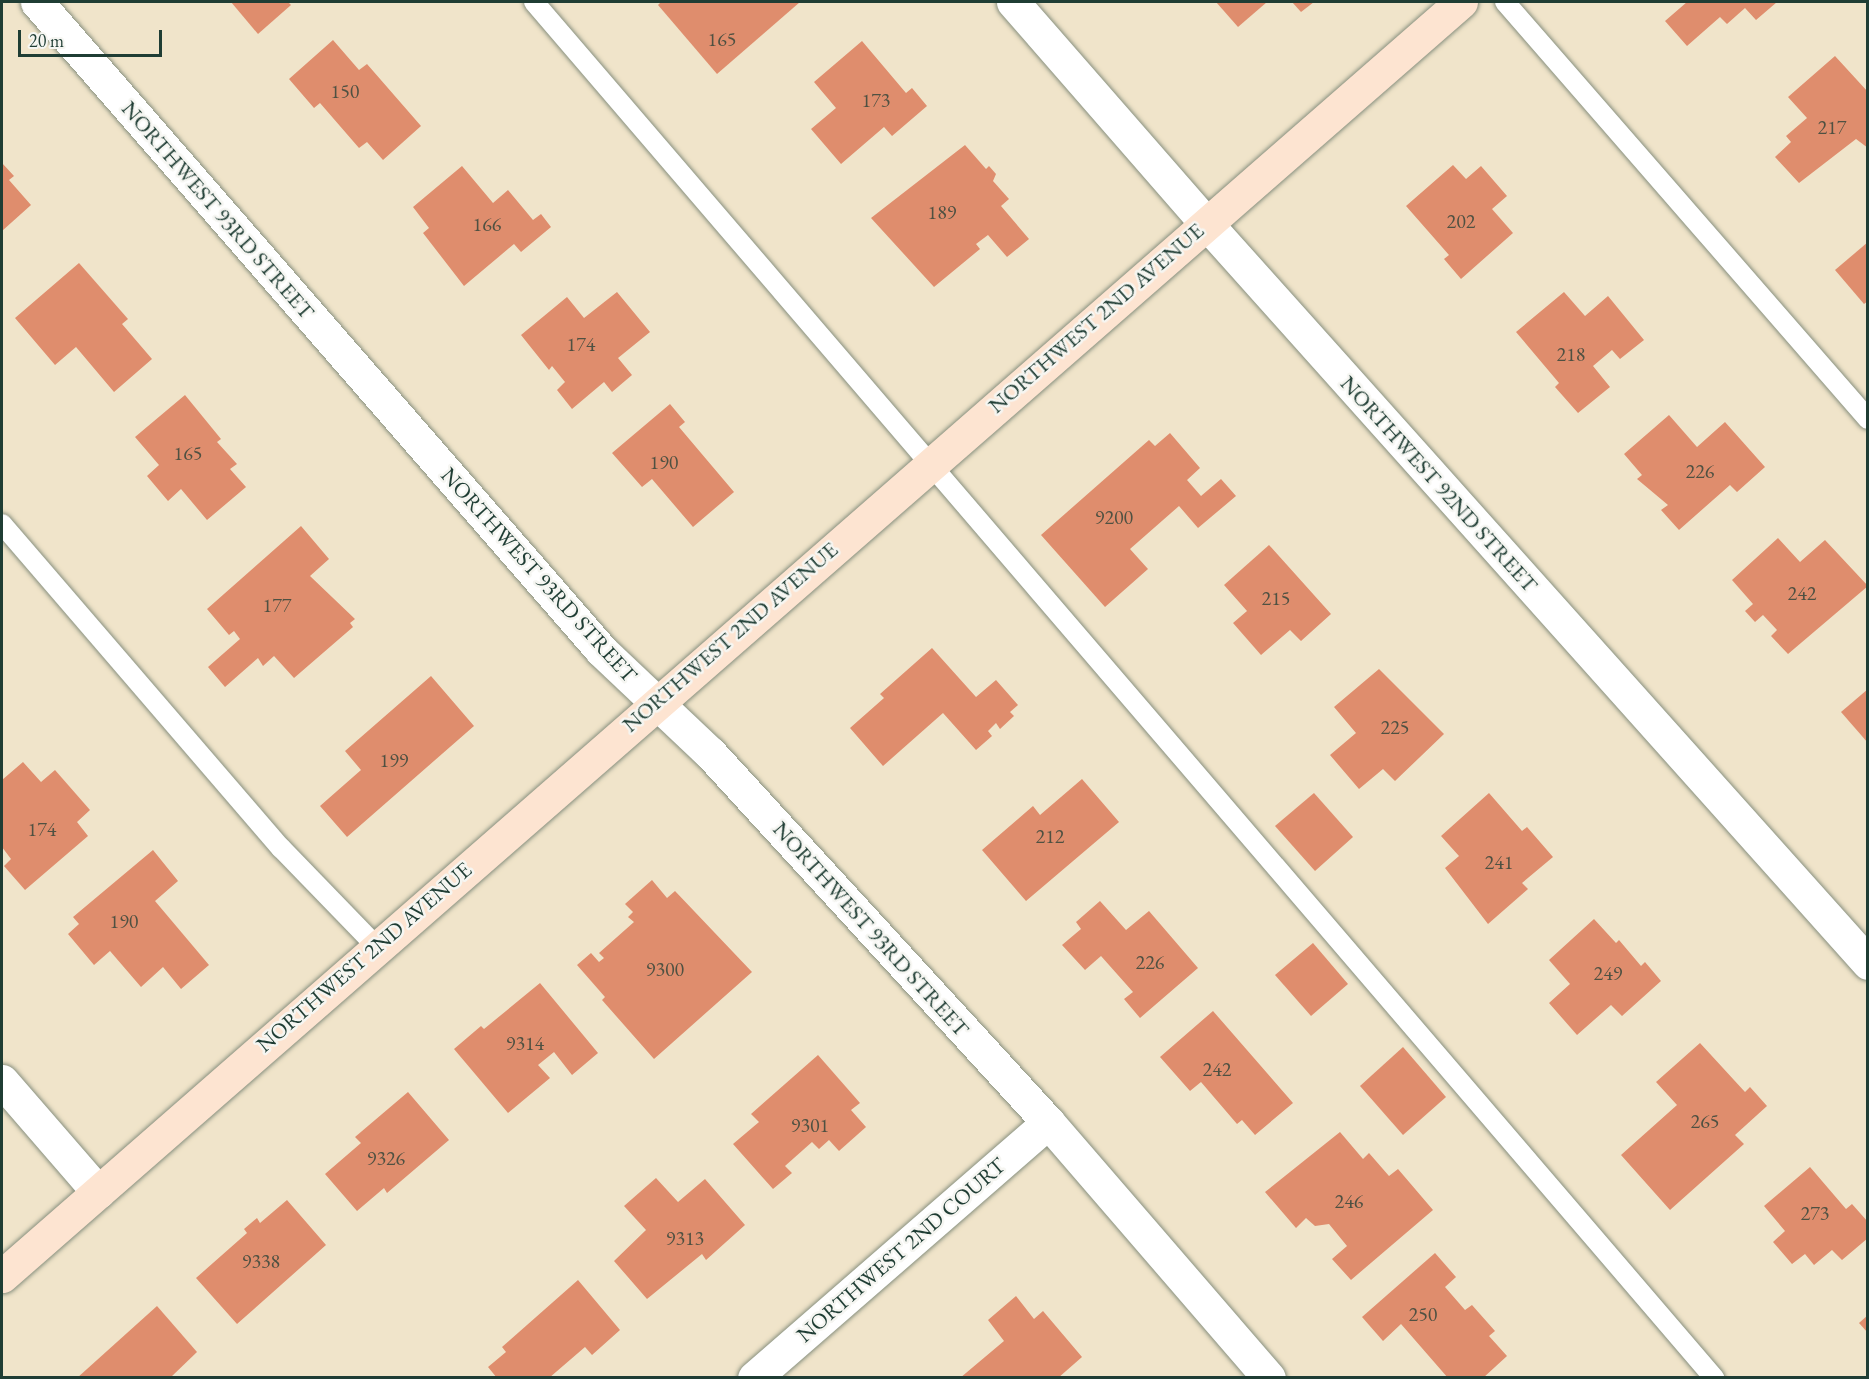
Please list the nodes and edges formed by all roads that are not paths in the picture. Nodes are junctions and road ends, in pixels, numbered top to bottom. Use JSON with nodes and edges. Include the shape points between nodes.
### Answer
{"nodes":[{"id":1,"x":37,"y":2,"type":"edge"},
{"id":2,"x":534,"y":2,"type":"edge"},
{"id":3,"x":1013,"y":2,"type":"edge"},
{"id":4,"x":1461,"y":2,"type":"edge"},
{"id":5,"x":1505,"y":2,"type":"edge"},
{"id":6,"x":1206,"y":223,"type":"junction"},
{"id":7,"x":1868,"y":419,"type":"edge"},
{"id":8,"x":929,"y":464,"type":"junction"},
{"id":9,"x":2,"y":524,"type":"edge"},
{"id":10,"x":655,"y":702,"type":"junction"},
{"id":11,"x":376,"y":946,"type":"junction"},
{"id":12,"x":1868,"y":963,"type":"edge"},
{"id":13,"x":2,"y":1081,"type":"edge"},
{"id":14,"x":1048,"y":1122,"type":"junction"},
{"id":15,"x":98,"y":1191,"type":"junction"},
{"id":16,"x":2,"y":1276,"type":"edge"},
{"id":17,"x":754,"y":1377,"type":"edge"},
{"id":18,"x":1269,"y":1377,"type":"edge"},
{"id":19,"x":1714,"y":1377,"type":"edge"}],
"edges":[{"from":1,"to":10,"type":"street","name":"NORTHWEST 93RD STREET","via":[[601,650]]},
{"from":2,"to":8,"type":"lane"},
{"from":3,"to":6,"type":"street","name":"NORTHWEST 92ND STREET"},
{"from":4,"to":6,"type":"street","name":"NORTHWEST 2ND AVENUE"},
{"from":5,"to":7,"type":"lane"},
{"from":6,"to":8,"type":"street","name":"NORTHWEST 2ND AVENUE"},
{"from":6,"to":12,"type":"street","name":"NORTHWEST 92ND STREET"},
{"from":8,"to":10,"type":"street","name":"NORTHWEST 2ND AVENUE"},
{"from":8,"to":19,"type":"lane"},
{"from":9,"to":11,"type":"lane","via":[[281,848]]},
{"from":10,"to":11,"type":"street","name":"NORTHWEST 2ND AVENUE"},
{"from":10,"to":14,"type":"street","name":"NORTHWEST 93RD STREET","via":[[710,753]]},
{"from":11,"to":15,"type":"street","name":"NORTHWEST 2ND AVENUE"},
{"from":13,"to":15,"type":"street"},
{"from":14,"to":17,"type":"street","name":"NORTHWEST 2ND COURT"},
{"from":14,"to":18,"type":"street","name":"NORTHWEST 93RD STREET"},
{"from":15,"to":16,"type":"street","name":"NORTHWEST 2ND AVENUE"}]}
